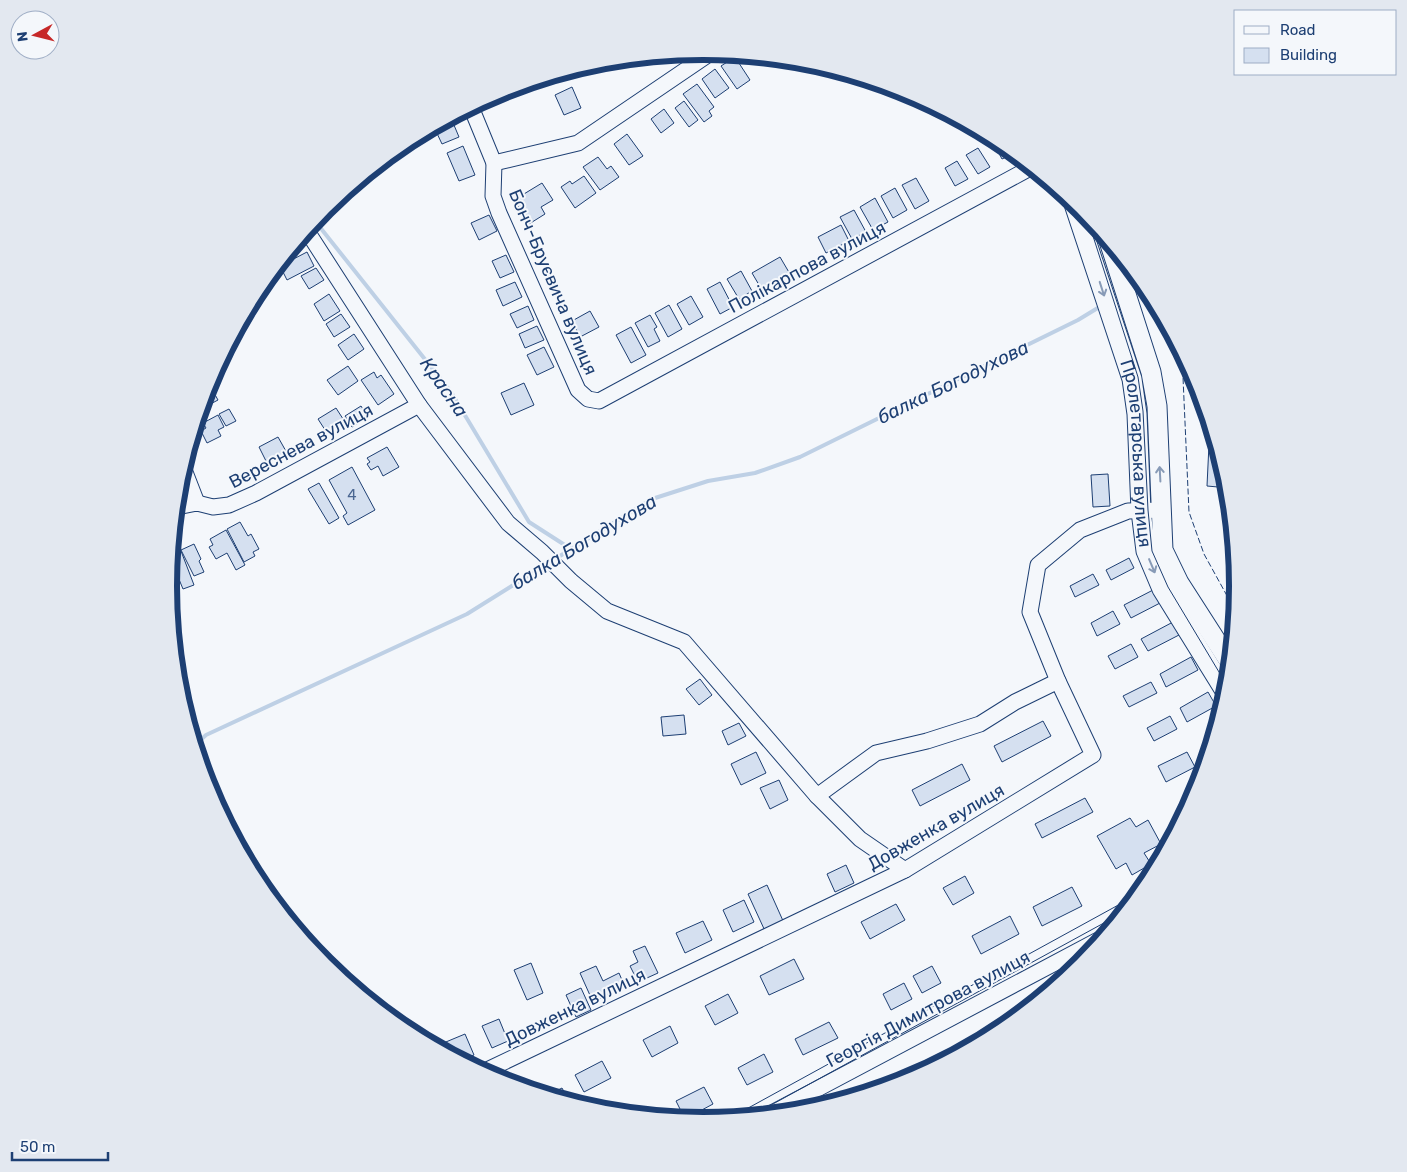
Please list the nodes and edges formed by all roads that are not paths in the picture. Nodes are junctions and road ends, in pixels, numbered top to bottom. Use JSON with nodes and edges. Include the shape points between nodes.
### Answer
{"nodes":[{"id":1,"x":700,"y":60,"type":"edge"},
{"id":2,"x":473,"y":113,"type":"edge"},
{"id":3,"x":494,"y":163,"type":"junction"},
{"id":4,"x":1026,"y":170,"type":"edge"},
{"id":5,"x":1079,"y":218,"type":"edge"},
{"id":6,"x":310,"y":236,"type":"edge"},
{"id":7,"x":1114,"y":258,"type":"edge"},
{"id":8,"x":599,"y":401,"type":"joint"},
{"id":9,"x":419,"y":405,"type":"junction"},
{"id":10,"x":188,"y":481,"type":"edge"},
{"id":11,"x":197,"y":504,"type":"junction"},
{"id":12,"x":184,"y":506,"type":"edge"},
{"id":13,"x":1162,"y":510,"type":"junction"},
{"id":14,"x":1141,"y":511,"type":"junction"},
{"id":15,"x":1225,"y":656,"type":"edge"},
{"id":16,"x":1058,"y":681,"type":"junction"},
{"id":17,"x":1220,"y":683,"type":"edge"},
{"id":18,"x":817,"y":796,"type":"junction"},
{"id":19,"x":905,"y":870,"type":"junction"},
{"id":20,"x":1086,"y":947,"type":"edge"},
{"id":21,"x":492,"y":1068,"type":"edge"},
{"id":22,"x":788,"y":1105,"type":"edge"}],
"edges":[{"from":1,"to":3,"type":"street","via":[[578,144]]},
{"from":2,"to":3,"type":"street","name":"Бонч-Бруєвича вулиця"},
{"from":3,"to":8,"type":"street","name":"Бонч-Бруєвича вулиця","via":[[493,196],[499,213],[578,390],[588,399]]},
{"from":4,"to":8,"type":"street","name":"Полікарпова вулиця"},
{"from":5,"to":14,"type":"main road","name":"Пролетарська вулиця","one_way":true,"via":[[1132,379],[1137,414]]},
{"from":6,"to":9,"type":"street"},
{"from":13,"to":7,"type":"main road","name":"Пролетарська вулиця","one_way":true,"via":[[1157,406],[1151,372]]},
{"from":9,"to":11,"type":"street","name":"Вереснева вулиця","via":[[256,493],[229,505],[212,507]]},
{"from":9,"to":18,"type":"street","via":[[508,523],[607,611],[684,642]]},
{"from":10,"to":11,"type":"street"},
{"from":11,"to":12,"type":"street","name":"Вереснева вулиця"},
{"from":13,"to":14,"type":"street","name":"Довженка вулиця"},
{"from":13,"to":15,"type":"main road","name":"Пролетарська вулиця","via":[[1163,550],[1179,583]]},
{"from":14,"to":16,"type":"street","name":"Довженка вулиця","via":[[1128,512],[1080,530],[1038,565],[1030,612]]},
{"from":14,"to":17,"type":"main road","name":"Пролетарська вулиця","one_way":true,"via":[[1146,551],[1162,589]]},
{"from":16,"to":18,"type":"street","via":[[980,724],[876,753]]},
{"from":16,"to":19,"type":"street","name":"Довженка вулиця","via":[[1093,755]]},
{"from":18,"to":19,"type":"street","via":[[860,839]]},
{"from":19,"to":21,"type":"street","name":"Довженка вулиця"},
{"from":20,"to":22,"type":"street","name":"Георгія Димитрова вулиця"}]}
